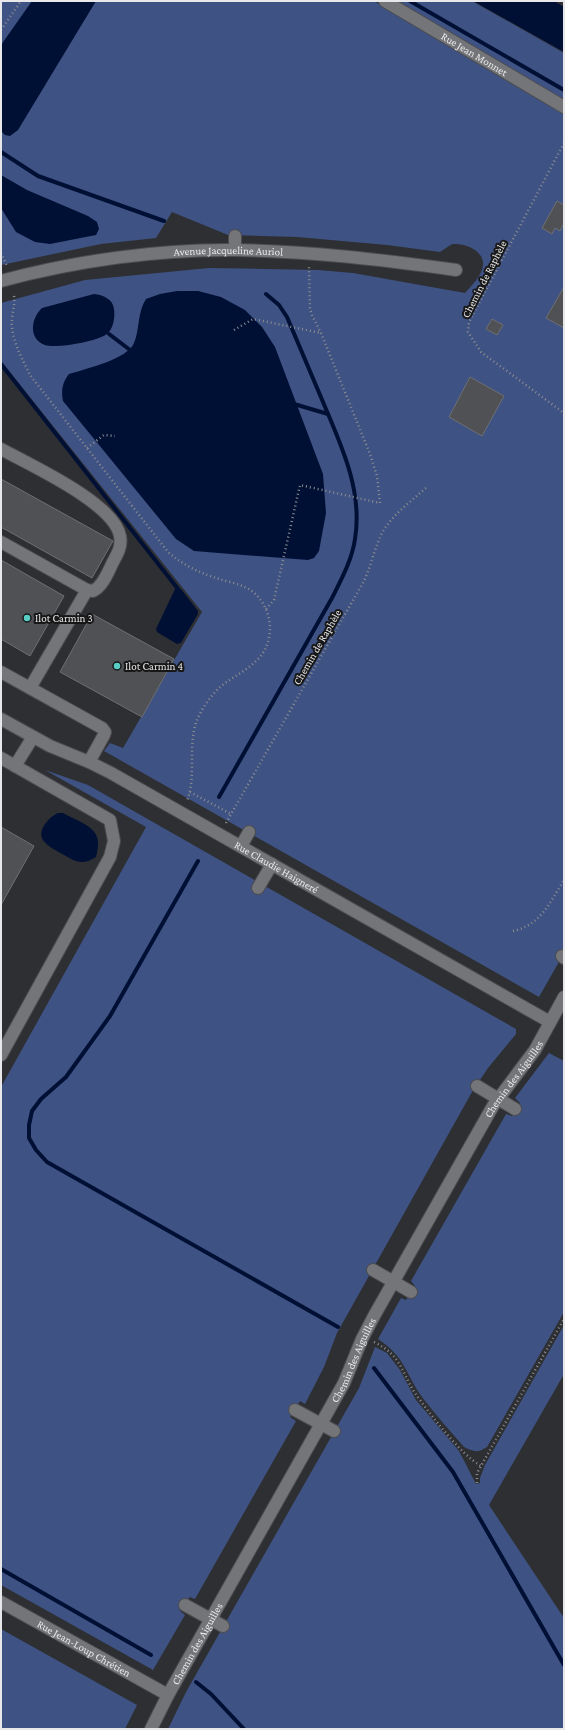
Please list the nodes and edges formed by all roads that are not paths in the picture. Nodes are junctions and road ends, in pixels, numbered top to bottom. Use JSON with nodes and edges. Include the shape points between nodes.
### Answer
{"nodes":[{"id":1,"x":385,"y":1,"type":"edge"},
{"id":2,"x":564,"y":107,"type":"edge"},
{"id":3,"x":236,"y":236,"type":"dead end"},
{"id":4,"x":236,"y":250,"type":"junction"},
{"id":5,"x":456,"y":270,"type":"dead end"},
{"id":6,"x":1,"y":281,"type":"edge"},
{"id":7,"x":1,"y":449,"type":"edge"},
{"id":8,"x":1,"y":542,"type":"edge"},
{"id":9,"x":87,"y":590,"type":"junction"},
{"id":10,"x":1,"y":672,"type":"edge"},
{"id":11,"x":30,"y":688,"type":"junction"},
{"id":12,"x":1,"y":719,"type":"edge"},
{"id":13,"x":33,"y":737,"type":"junction"},
{"id":14,"x":1,"y":758,"type":"edge"},
{"id":15,"x":90,"y":762,"type":"junction"},
{"id":16,"x":15,"y":766,"type":"junction"},
{"id":17,"x":249,"y":832,"type":"dead end"},
{"id":18,"x":240,"y":846,"type":"junction"},
{"id":19,"x":272,"y":864,"type":"junction"},
{"id":20,"x":258,"y":888,"type":"dead end"},
{"id":21,"x":564,"y":997,"type":"edge"},
{"id":22,"x":550,"y":1022,"type":"junction"},
{"id":23,"x":1,"y":1055,"type":"edge"},
{"id":24,"x":477,"y":1086,"type":"dead end"},
{"id":25,"x":498,"y":1099,"type":"junction"},
{"id":26,"x":515,"y":1109,"type":"dead end"},
{"id":27,"x":373,"y":1270,"type":"dead end"},
{"id":28,"x":393,"y":1282,"type":"junction"},
{"id":29,"x":411,"y":1292,"type":"dead end"},
{"id":30,"x":295,"y":1410,"type":"dead end"},
{"id":31,"x":321,"y":1424,"type":"junction"},
{"id":32,"x":334,"y":1431,"type":"dead end"},
{"id":33,"x":1,"y":1602,"type":"edge"},
{"id":34,"x":185,"y":1605,"type":"dead end"},
{"id":35,"x":211,"y":1619,"type":"junction"},
{"id":36,"x":223,"y":1626,"type":"dead end"},
{"id":37,"x":168,"y":1695,"type":"junction"},
{"id":38,"x":151,"y":1729,"type":"edge"}],
"edges":[{"from":1,"to":2,"type":"street","name":"Rue Jean Monnet"},
{"from":3,"to":4,"type":"street"},
{"from":4,"to":5,"type":"street","name":"Avenue Jacqueline Auriol","via":[[358,257]]},
{"from":4,"to":6,"type":"street","name":"Avenue Jacqueline Auriol","via":[[137,256],[54,269]]},
{"from":7,"to":9,"type":"street","via":[[91,500],[106,512],[115,525],[120,534],[119,552],[98,589]]},
{"from":8,"to":9,"type":"street"},
{"from":9,"to":11,"type":"street"},
{"from":10,"to":11,"type":"street"},
{"from":11,"to":15,"type":"street","via":[[102,728],[104,735]]},
{"from":12,"to":13,"type":"street","name":"Rue Claudie Haigneré"},
{"from":13,"to":15,"type":"street","name":"Rue Claudie Haigneré"},
{"from":13,"to":16,"type":"street"},
{"from":14,"to":16,"type":"street"},
{"from":15,"to":18,"type":"street","name":"Rue Claudie Haigneré"},
{"from":16,"to":23,"type":"street","via":[[110,820],[114,841],[110,857]]},
{"from":17,"to":18,"type":"street"},
{"from":18,"to":19,"type":"street","name":"Rue Claudie Haigneré"},
{"from":19,"to":20,"type":"street"},
{"from":19,"to":22,"type":"street","name":"Rue Claudie Haigneré"},
{"from":21,"to":22,"type":"street","name":"Chemin des Aiguilles"},
{"from":22,"to":25,"type":"street","name":"Chemin des Aiguilles","via":[[535,1050]]},
{"from":24,"to":25,"type":"street"},
{"from":25,"to":26,"type":"street"},
{"from":25,"to":28,"type":"street","name":"Chemin des Aiguilles"},
{"from":27,"to":28,"type":"street"},
{"from":28,"to":29,"type":"street"},
{"from":28,"to":31,"type":"street","name":"Chemin des Aiguilles"},
{"from":30,"to":31,"type":"street"},
{"from":31,"to":32,"type":"street"},
{"from":31,"to":35,"type":"street","name":"Chemin des Aiguilles"},
{"from":33,"to":37,"type":"street","name":"Rue Jean-Loup Chrétien"},
{"from":34,"to":35,"type":"street"},
{"from":35,"to":36,"type":"street"},
{"from":35,"to":37,"type":"street","name":"Chemin des Aiguilles"},
{"from":37,"to":38,"type":"street","name":"Chemin des Aiguilles"}]}
